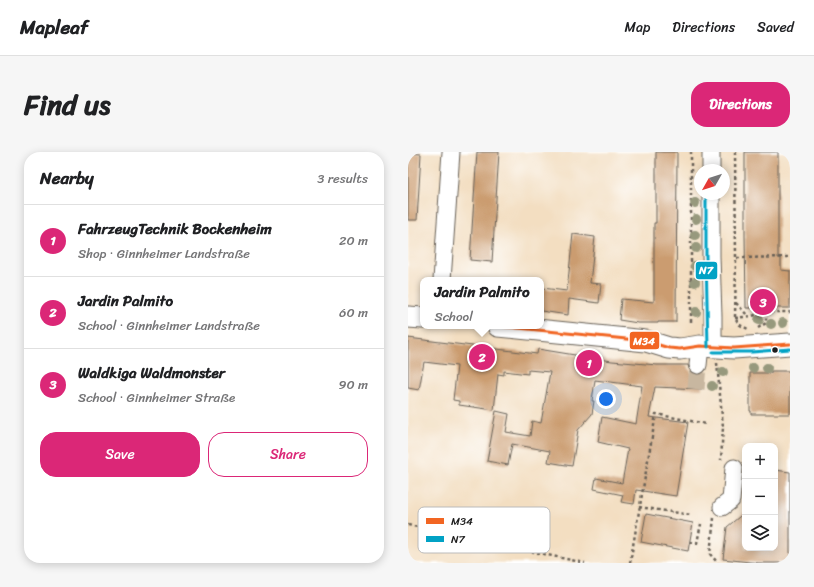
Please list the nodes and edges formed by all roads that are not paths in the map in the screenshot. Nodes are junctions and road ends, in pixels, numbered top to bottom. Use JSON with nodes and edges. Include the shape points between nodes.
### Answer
{"nodes":[{"id":1,"x":451,"y":152,"type":"edge"},
{"id":2,"x":711,"y":152,"type":"edge"},
{"id":3,"x":711,"y":164,"type":"edge"},
{"id":4,"x":711,"y":200,"type":"edge"},
{"id":5,"x":442,"y":277,"type":"edge"},
{"id":6,"x":408,"y":317,"type":"edge"},
{"id":7,"x":420,"y":318,"type":"edge"},
{"id":8,"x":528,"y":329,"type":"edge"},
{"id":9,"x":790,"y":344,"type":"edge"},
{"id":10,"x":704,"y":353,"type":"junction"},
{"id":11,"x":734,"y":468,"type":"dead end"},
{"id":12,"x":722,"y":507,"type":"dead end"}],
"edges":[{"from":1,"to":5,"type":"street"},
{"from":2,"to":3,"type":"street"},
{"from":4,"to":10,"type":"street","via":[[713,316]]},
{"from":6,"to":7,"type":"main road"},
{"from":8,"to":10,"type":"main road","via":[[646,341],[669,348]]},
{"from":9,"to":10,"type":"main road"},
{"from":11,"to":12,"type":"street","via":[[731,500]]}]}
